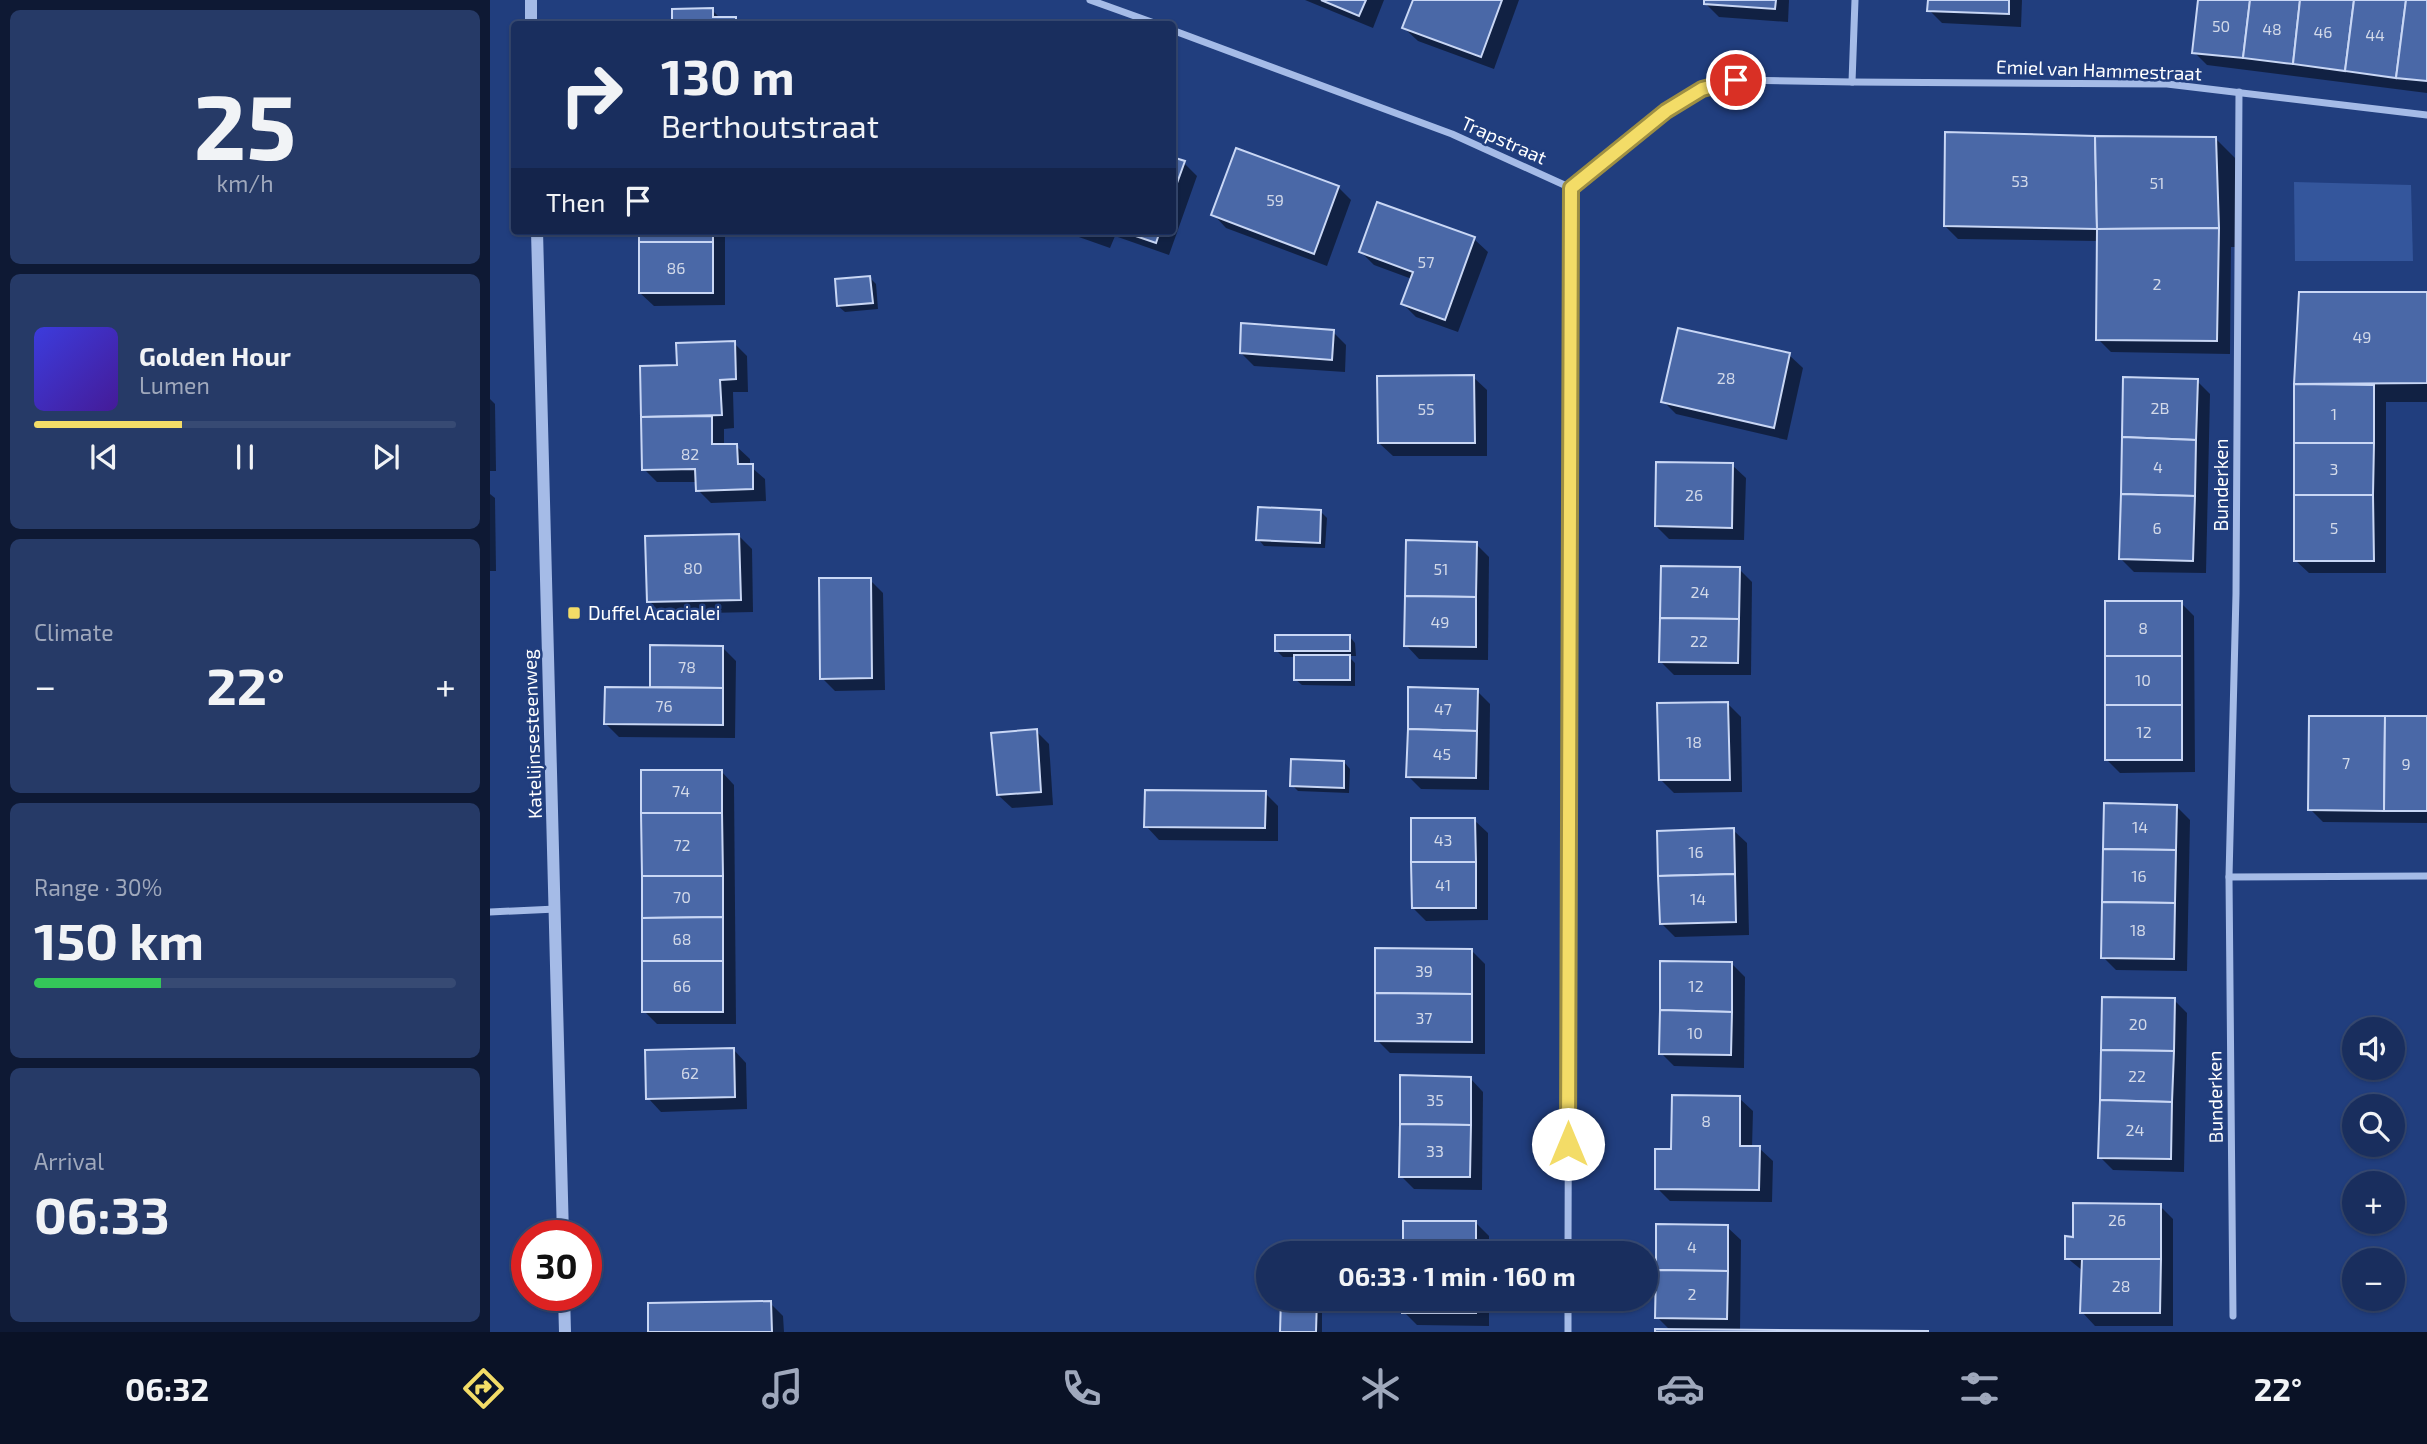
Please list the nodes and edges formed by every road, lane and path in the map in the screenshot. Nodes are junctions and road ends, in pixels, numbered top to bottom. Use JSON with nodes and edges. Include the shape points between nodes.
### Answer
{"nodes":[{"id":1,"x":531,"y":0,"type":"edge"},
{"id":2,"x":1090,"y":0,"type":"edge"},
{"id":3,"x":1855,"y":0,"type":"edge"},
{"id":4,"x":531,"y":21,"type":"edge"},
{"id":5,"x":1149,"y":21,"type":"edge"},
{"id":6,"x":1176,"y":31,"type":"edge"},
{"id":7,"x":1852,"y":82,"type":"junction"},
{"id":8,"x":2239,"y":92,"type":"junction"},
{"id":9,"x":2427,"y":115,"type":"edge"},
{"id":10,"x":1571,"y":188,"type":"junction"},
{"id":11,"x":537,"y":235,"type":"edge"},
{"id":12,"x":2427,"y":876,"type":"edge"},
{"id":13,"x":2229,"y":877,"type":"junction"},
{"id":14,"x":556,"y":909,"type":"junction"},
{"id":15,"x":490,"y":912,"type":"edge"},
{"id":16,"x":563,"y":1220,"type":"edge"},
{"id":17,"x":1568,"y":1241,"type":"edge"},
{"id":18,"x":564,"y":1311,"type":"edge"},
{"id":19,"x":1568,"y":1311,"type":"edge"},
{"id":20,"x":2233,"y":1316,"type":"dead end"},
{"id":21,"x":565,"y":1332,"type":"edge"},
{"id":22,"x":1568,"y":1332,"type":"edge"}],
"edges":[{"from":1,"to":4,"type":"street"},
{"from":2,"to":5,"type":"street"},
{"from":3,"to":7,"type":"street"},
{"from":6,"to":10,"type":"street","name":"Trapstraat","via":[[1452,134]]},
{"from":7,"to":8,"type":"street","name":"Emiel van Hammestraat","via":[[2142,83]]},
{"from":7,"to":10,"type":"street","name":"Emiel van Hammestraat","via":[[1736,80],[1702,89],[1666,111]]},
{"from":8,"to":9,"type":"street","name":"Emiel van Hammestraat"},
{"from":8,"to":13,"type":"street","name":"Bunderken"},
{"from":10,"to":17,"type":"street"},
{"from":11,"to":14,"type":"street","name":"Katelijnsesteenweg"},
{"from":12,"to":13,"type":"street"},
{"from":13,"to":20,"type":"street","name":"Bunderken"},
{"from":14,"to":15,"type":"street"},
{"from":14,"to":16,"type":"street","name":"Katelijnsesteenweg"},
{"from":18,"to":21,"type":"street"},
{"from":19,"to":22,"type":"street"}]}
